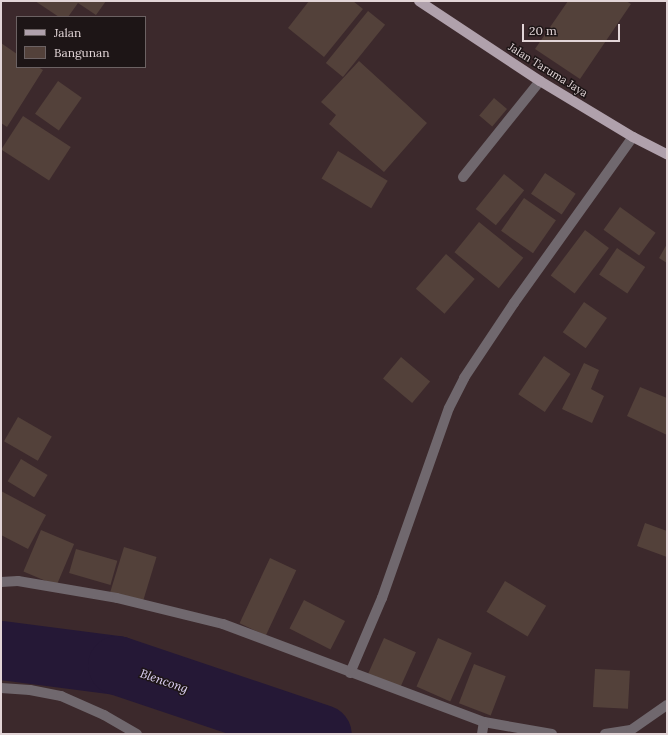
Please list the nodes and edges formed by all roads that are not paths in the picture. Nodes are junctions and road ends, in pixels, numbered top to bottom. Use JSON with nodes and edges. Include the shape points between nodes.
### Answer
{"nodes":[{"id":1,"x":419,"y":1,"type":"edge"},
{"id":2,"x":540,"y":81,"type":"junction"},
{"id":3,"x":633,"y":137,"type":"junction"},
{"id":4,"x":667,"y":154,"type":"edge"},
{"id":5,"x":463,"y":177,"type":"dead end"},
{"id":6,"x":1,"y":582,"type":"edge"},
{"id":7,"x":350,"y":673,"type":"junction"},
{"id":8,"x":1,"y":688,"type":"edge"},
{"id":9,"x":667,"y":705,"type":"edge"},
{"id":10,"x":484,"y":722,"type":"junction"},
{"id":11,"x":138,"y":734,"type":"edge"},
{"id":12,"x":482,"y":734,"type":"edge"},
{"id":13,"x":552,"y":734,"type":"edge"},
{"id":14,"x":605,"y":734,"type":"edge"}],
"edges":[{"from":1,"to":2,"type":"main road","name":"Jalan Taruma Jaya"},
{"from":2,"to":3,"type":"main road","name":"Jalan Taruma Jaya"},
{"from":2,"to":5,"type":"street"},
{"from":3,"to":4,"type":"main road","name":"Jalan Taruma Jaya"},
{"from":3,"to":7,"type":"street","via":[[514,303],[464,378],[449,408],[382,598]]},
{"from":6,"to":7,"type":"street","via":[[18,581],[117,598],[223,624]]},
{"from":7,"to":10,"type":"street"},
{"from":8,"to":11,"type":"street","via":[[61,696]]},
{"from":9,"to":14,"type":"street","via":[[631,730]]},
{"from":10,"to":12,"type":"street"},
{"from":10,"to":13,"type":"street"}]}
